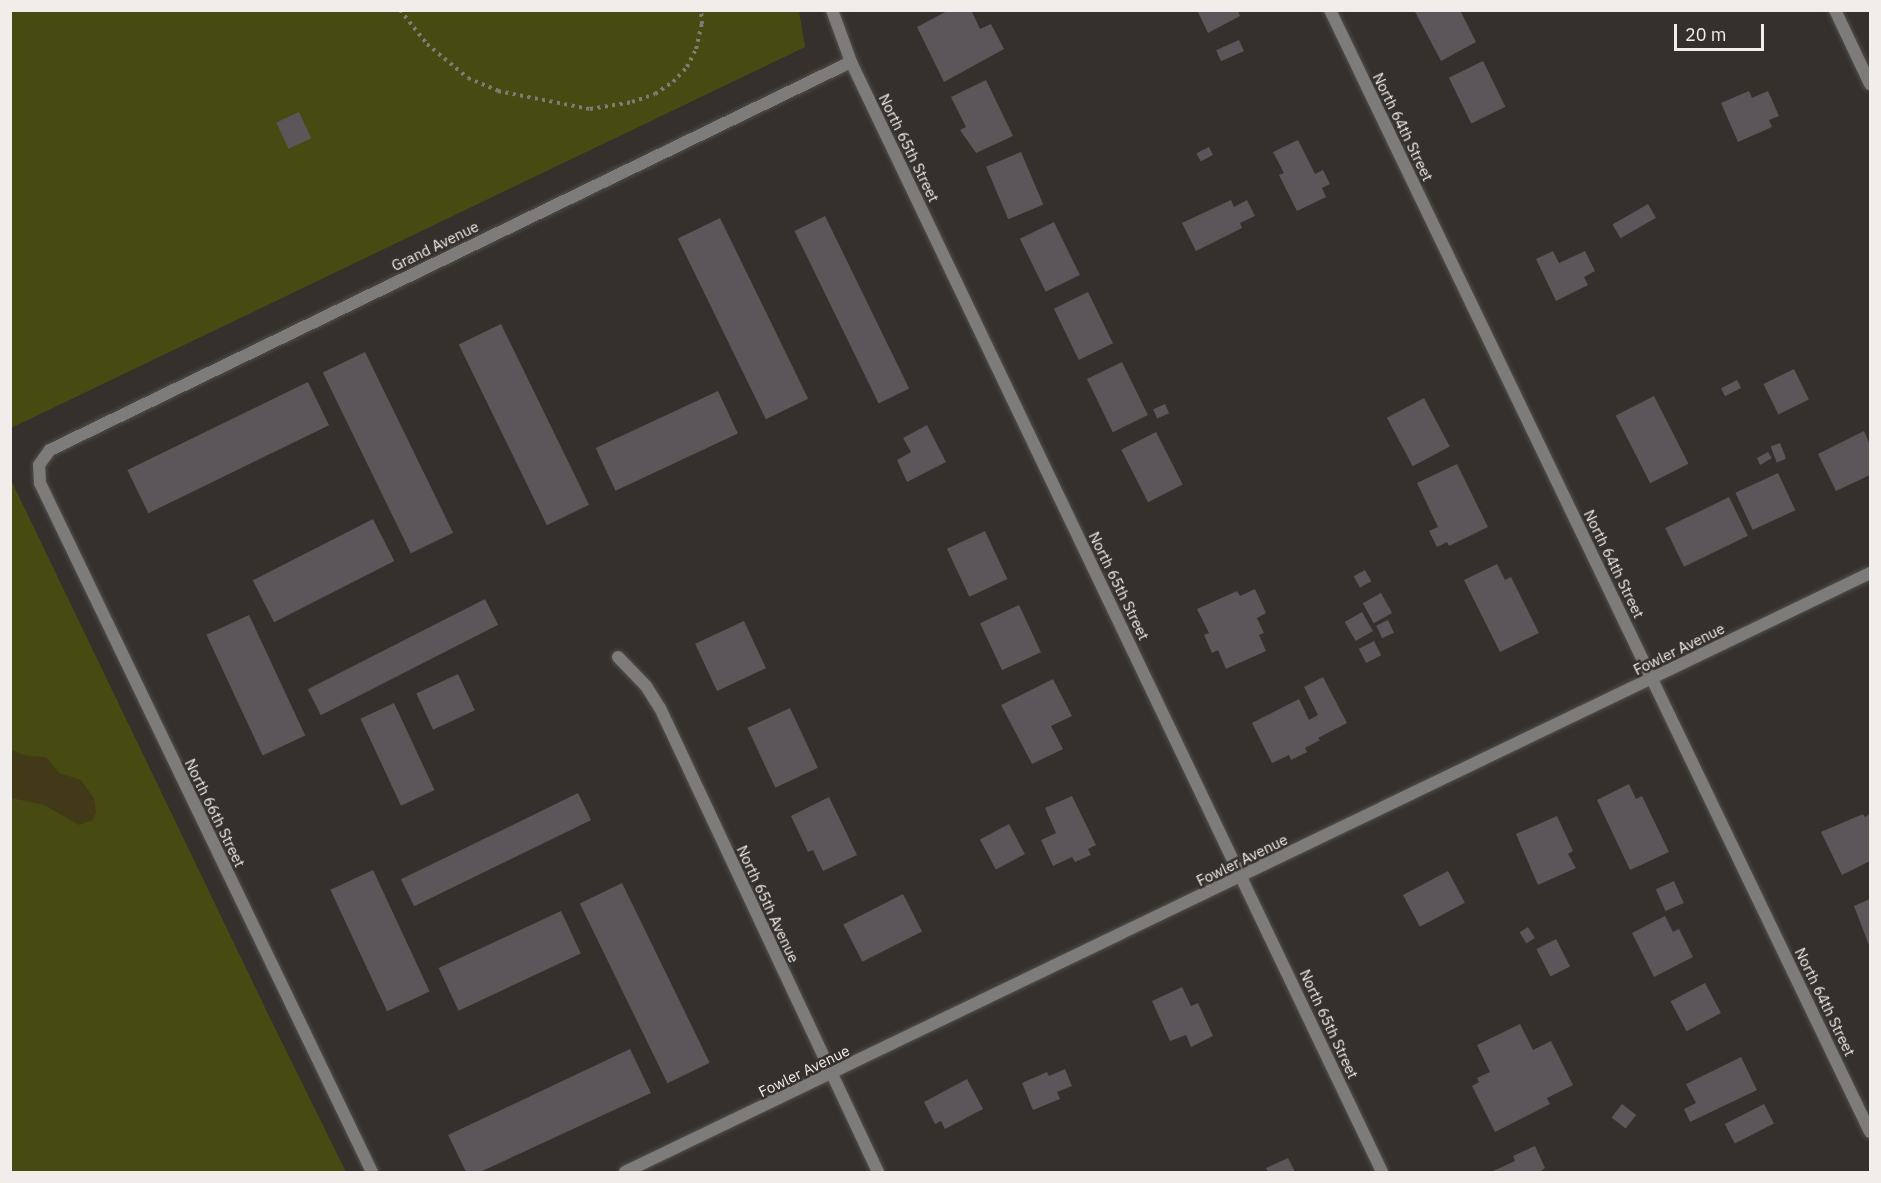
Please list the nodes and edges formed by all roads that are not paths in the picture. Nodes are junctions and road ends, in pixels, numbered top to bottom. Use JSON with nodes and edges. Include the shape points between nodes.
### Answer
{"nodes":[{"id":1,"x":832,"y":10,"type":"edge"},
{"id":2,"x":1330,"y":10,"type":"edge"},
{"id":3,"x":1835,"y":10,"type":"edge"},
{"id":4,"x":851,"y":62,"type":"junction"},
{"id":5,"x":1870,"y":84,"type":"edge"},
{"id":6,"x":39,"y":465,"type":"joint"},
{"id":7,"x":1870,"y":573,"type":"edge"},
{"id":8,"x":618,"y":657,"type":"dead end"},
{"id":9,"x":1653,"y":678,"type":"junction"},
{"id":10,"x":1243,"y":877,"type":"junction"},
{"id":11,"x":832,"y":1074,"type":"junction"},
{"id":12,"x":1870,"y":1132,"type":"edge"},
{"id":13,"x":372,"y":1173,"type":"edge"},
{"id":14,"x":625,"y":1173,"type":"edge"},
{"id":15,"x":878,"y":1173,"type":"edge"},
{"id":16,"x":1382,"y":1173,"type":"edge"}],
"edges":[{"from":1,"to":4,"type":"street","name":"North 65th Street"},
{"from":2,"to":9,"type":"street","name":"North 64th Street"},
{"from":3,"to":5,"type":"street"},
{"from":4,"to":6,"type":"street","name":"Grand Avenue","via":[[50,450]]},
{"from":4,"to":10,"type":"street","name":"North 65th Street"},
{"from":6,"to":13,"type":"street","name":"North 66th Street","via":[[40,483]]},
{"from":7,"to":9,"type":"street","name":"Fowler Avenue"},
{"from":8,"to":11,"type":"street","name":"North 65th Avenue","via":[[646,686],[660,708]]},
{"from":9,"to":10,"type":"street","name":"Fowler Avenue"},
{"from":9,"to":12,"type":"street","name":"North 64th Street"},
{"from":10,"to":11,"type":"street","name":"Fowler Avenue"},
{"from":10,"to":16,"type":"street","name":"North 65th Street"},
{"from":11,"to":14,"type":"street","name":"Fowler Avenue"},
{"from":11,"to":15,"type":"street","name":"North 65th Avenue"}]}
